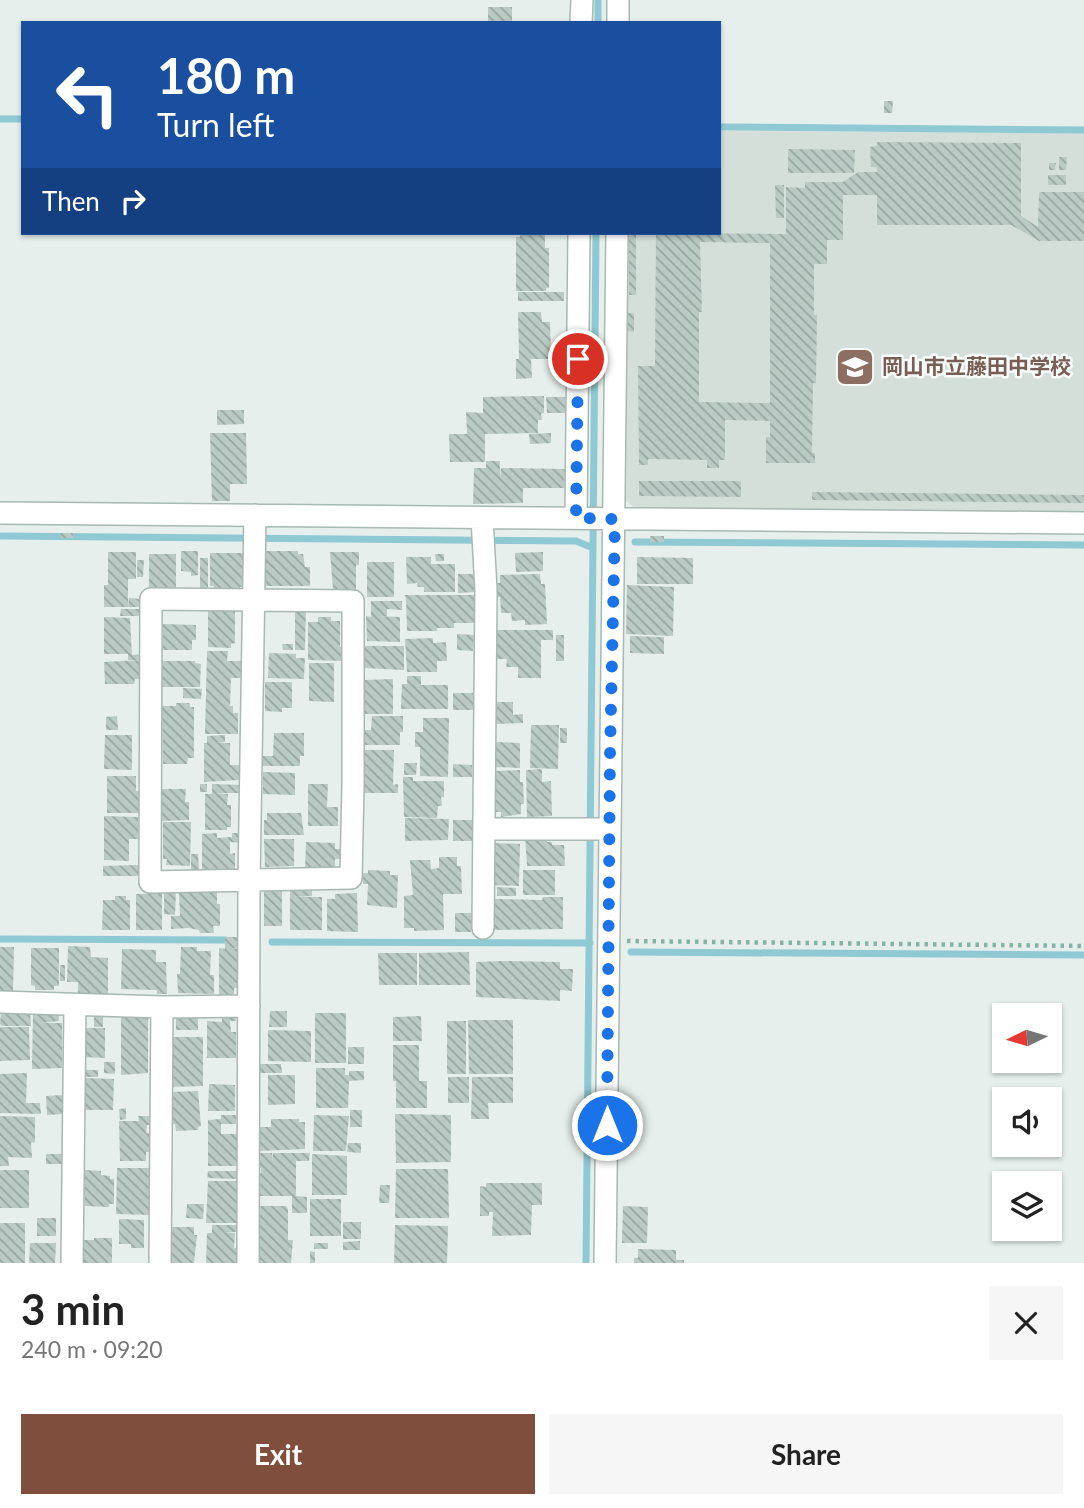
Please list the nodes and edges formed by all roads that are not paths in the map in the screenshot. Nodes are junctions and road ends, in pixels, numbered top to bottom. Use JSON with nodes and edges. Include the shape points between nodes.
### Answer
{"nodes":[{"id":1,"x":582,"y":0,"type":"edge"},
{"id":2,"x":618,"y":0,"type":"edge"},
{"id":3,"x":581,"y":21,"type":"edge"},
{"id":4,"x":618,"y":21,"type":"edge"},
{"id":5,"x":579,"y":235,"type":"edge"},
{"id":6,"x":617,"y":235,"type":"edge"},
{"id":7,"x":0,"y":513,"type":"edge"},
{"id":8,"x":596,"y":518,"type":"junction"},
{"id":9,"x":1084,"y":523,"type":"edge"},
{"id":10,"x":255,"y":530,"type":"junction"},
{"id":11,"x":482,"y":533,"type":"junction"},
{"id":12,"x":253,"y":600,"type":"junction"},
{"id":13,"x":484,"y":829,"type":"junction"},
{"id":14,"x":597,"y":829,"type":"junction"},
{"id":15,"x":250,"y":881,"type":"junction"},
{"id":16,"x":483,"y":928,"type":"dead end"},
{"id":17,"x":0,"y":1002,"type":"edge"},
{"id":18,"x":75,"y":1005,"type":"junction"},
{"id":19,"x":249,"y":1006,"type":"junction"},
{"id":20,"x":162,"y":1007,"type":"junction"},
{"id":21,"x":72,"y":1263,"type":"edge"},
{"id":22,"x":160,"y":1263,"type":"edge"},
{"id":23,"x":248,"y":1263,"type":"edge"},
{"id":24,"x":605,"y":1263,"type":"edge"}],
"edges":[{"from":1,"to":3,"type":"street"},
{"from":2,"to":4,"type":"street"},
{"from":5,"to":8,"type":"street"},
{"from":6,"to":8,"type":"street"},
{"from":7,"to":10,"type":"street"},
{"from":8,"to":9,"type":"street"},
{"from":8,"to":11,"type":"street"},
{"from":8,"to":14,"type":"street"},
{"from":10,"to":11,"type":"street"},
{"from":10,"to":12,"type":"street"},
{"from":11,"to":13,"type":"street","via":[[486,590]]},
{"from":12,"to":15,"type":"street"},
{"from":12,"to":15,"type":"street","via":[[353,601],[353,784],[351,878]]},
{"from":12,"to":15,"type":"street","via":[[151,599],[149,658],[150,882]]},
{"from":13,"to":14,"type":"street"},
{"from":13,"to":16,"type":"street"},
{"from":14,"to":24,"type":"street","via":[[608,941]]},
{"from":15,"to":19,"type":"street"},
{"from":17,"to":18,"type":"street"},
{"from":18,"to":20,"type":"street"},
{"from":18,"to":21,"type":"street"},
{"from":19,"to":20,"type":"street"},
{"from":19,"to":23,"type":"street"},
{"from":20,"to":22,"type":"street"}]}
